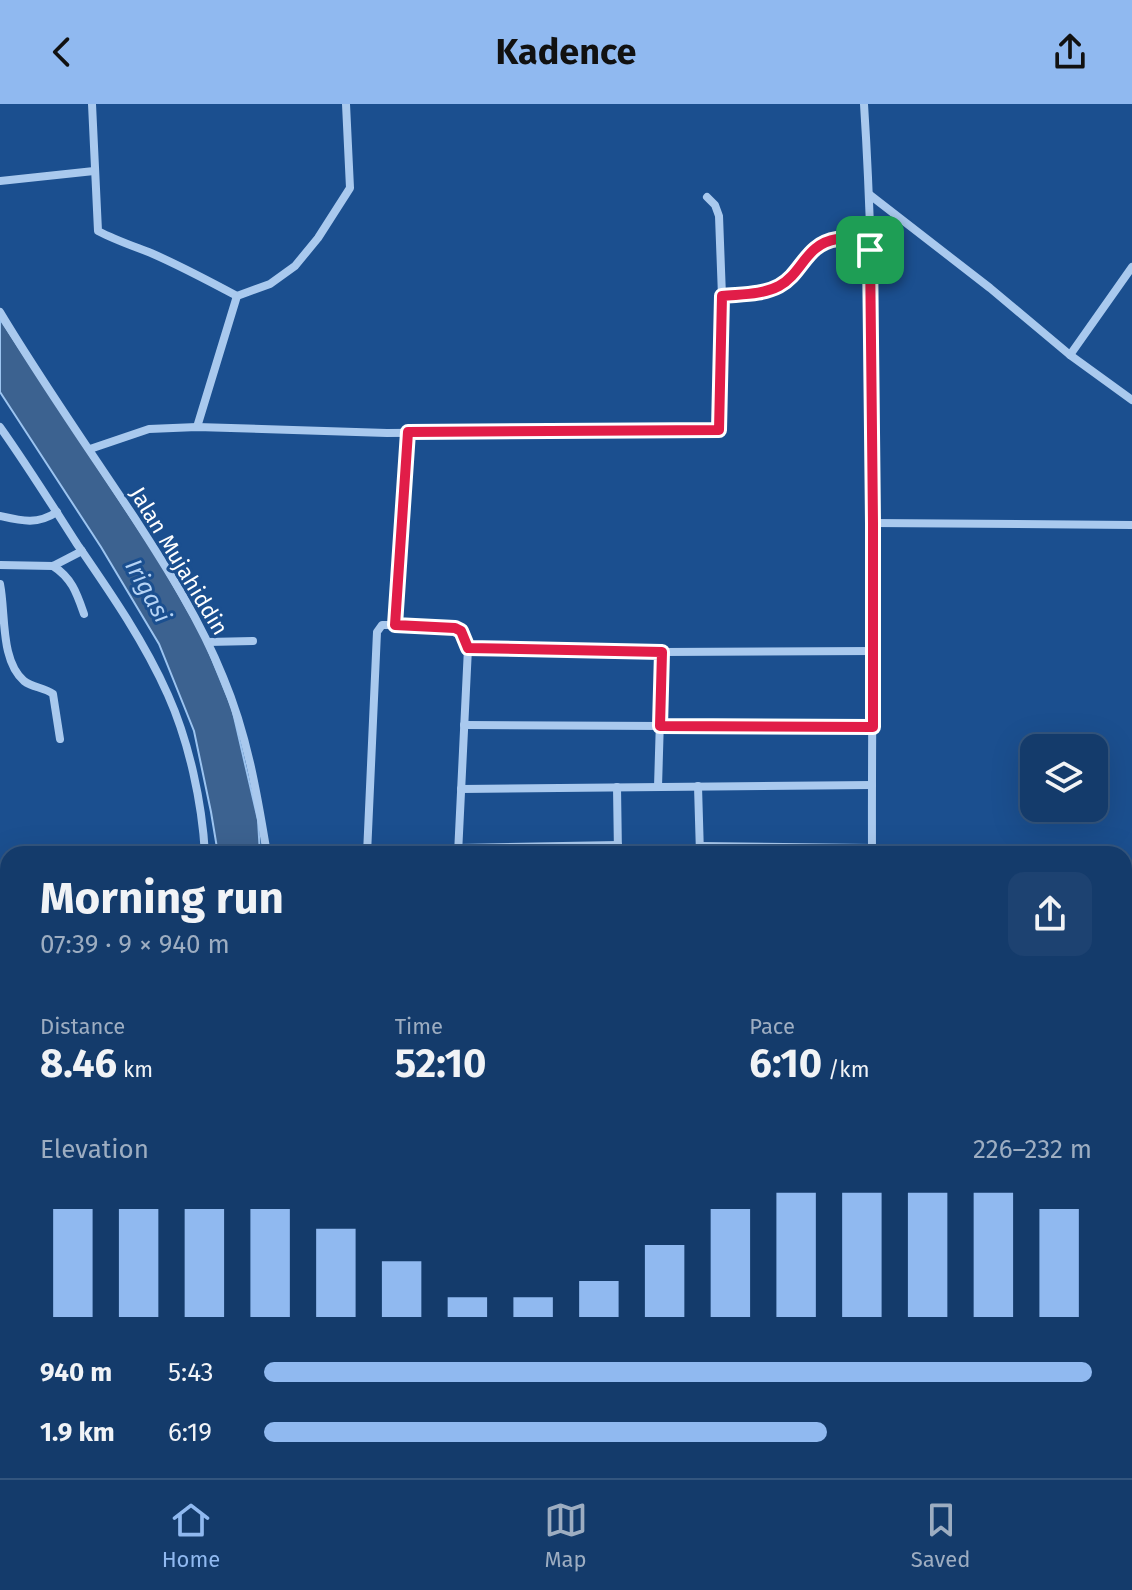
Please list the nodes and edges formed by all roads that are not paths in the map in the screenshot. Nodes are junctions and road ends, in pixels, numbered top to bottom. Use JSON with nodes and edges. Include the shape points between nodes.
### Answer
{"nodes":[{"id":1,"x":92,"y":104,"type":"edge"},
{"id":2,"x":346,"y":104,"type":"edge"},
{"id":3,"x":864,"y":104,"type":"edge"},
{"id":4,"x":94,"y":171,"type":"junction"},
{"id":5,"x":0,"y":181,"type":"edge"},
{"id":6,"x":870,"y":195,"type":"junction"},
{"id":7,"x":707,"y":197,"type":"dead end"},
{"id":8,"x":870,"y":250,"type":"junction"},
{"id":9,"x":1132,"y":267,"type":"edge"},
{"id":10,"x":237,"y":296,"type":"junction"},
{"id":11,"x":722,"y":296,"type":"junction"},
{"id":12,"x":0,"y":312,"type":"edge"},
{"id":13,"x":1070,"y":355,"type":"junction"},
{"id":14,"x":1132,"y":400,"type":"edge"},
{"id":15,"x":0,"y":427,"type":"edge"},
{"id":16,"x":197,"y":427,"type":"junction"},
{"id":17,"x":408,"y":432,"type":"junction"},
{"id":18,"x":10,"y":442,"type":"junction"},
{"id":19,"x":0,"y":446,"type":"edge"},
{"id":20,"x":90,"y":449,"type":"junction"},
{"id":21,"x":57,"y":512,"type":"junction"},
{"id":22,"x":0,"y":516,"type":"edge"},
{"id":23,"x":873,"y":523,"type":"junction"},
{"id":24,"x":1132,"y":525,"type":"edge"},
{"id":25,"x":82,"y":551,"type":"junction"},
{"id":26,"x":0,"y":565,"type":"edge"},
{"id":27,"x":53,"y":566,"type":"junction"},
{"id":28,"x":0,"y":584,"type":"edge"},
{"id":29,"x":84,"y":614,"type":"dead end"},
{"id":30,"x":395,"y":625,"type":"junction"},
{"id":31,"x":253,"y":641,"type":"dead end"},
{"id":32,"x":208,"y":642,"type":"junction"},
{"id":33,"x":468,"y":648,"type":"junction"},
{"id":34,"x":873,"y":651,"type":"junction"},
{"id":35,"x":662,"y":652,"type":"junction"},
{"id":36,"x":464,"y":725,"type":"junction"},
{"id":37,"x":660,"y":726,"type":"junction"},
{"id":38,"x":873,"y":727,"type":"junction"},
{"id":39,"x":60,"y":739,"type":"dead end"},
{"id":40,"x":872,"y":785,"type":"junction"},
{"id":41,"x":698,"y":786,"type":"junction"},
{"id":42,"x":617,"y":787,"type":"junction"},
{"id":43,"x":658,"y":787,"type":"junction"},
{"id":44,"x":461,"y":789,"type":"junction"},
{"id":45,"x":204,"y":846,"type":"edge"},
{"id":46,"x":266,"y":846,"type":"edge"},
{"id":47,"x":367,"y":846,"type":"edge"},
{"id":48,"x":458,"y":846,"type":"edge"},
{"id":49,"x":618,"y":846,"type":"edge"},
{"id":50,"x":700,"y":846,"type":"edge"},
{"id":51,"x":872,"y":846,"type":"edge"},
{"id":52,"x":702,"y":1478,"type":"edge"},
{"id":53,"x":715,"y":1478,"type":"edge"}],
"edges":[{"from":1,"to":4,"type":"street"},
{"from":2,"to":10,"type":"street","via":[[350,188],[295,266],[270,284]]},
{"from":3,"to":6,"type":"street"},
{"from":4,"to":5,"type":"street"},
{"from":4,"to":10,"type":"street","via":[[98,231]]},
{"from":6,"to":8,"type":"street"},
{"from":6,"to":13,"type":"street"},
{"from":7,"to":11,"type":"street","via":[[719,216]]},
{"from":8,"to":11,"type":"street","via":[[856,239],[826,241],[778,286]]},
{"from":8,"to":23,"type":"street"},
{"from":9,"to":13,"type":"street"},
{"from":10,"to":16,"type":"street"},
{"from":11,"to":17,"type":"street","via":[[719,430]]},
{"from":12,"to":20,"type":"street","name":"Jalan Mujahiddin"},
{"from":13,"to":14,"type":"street"},
{"from":15,"to":18,"type":"street"},
{"from":16,"to":17,"type":"street"},
{"from":16,"to":20,"type":"street","via":[[149,429]]},
{"from":17,"to":30,"type":"street"},
{"from":18,"to":19,"type":"street"},
{"from":18,"to":21,"type":"street"},
{"from":20,"to":32,"type":"street","name":"Jalan Mujahiddin"},
{"from":21,"to":22,"type":"street","via":[[38,521]]},
{"from":21,"to":25,"type":"street"},
{"from":23,"to":24,"type":"street"},
{"from":23,"to":34,"type":"street"},
{"from":25,"to":27,"type":"street"},
{"from":25,"to":45,"type":"street","via":[[130,624],[169,698],[197,794]]},
{"from":26,"to":27,"type":"street"},
{"from":27,"to":29,"type":"street","via":[[73,584]]},
{"from":28,"to":39,"type":"street","via":[[9,657],[23,681],[53,694]]},
{"from":30,"to":33,"type":"street","via":[[455,628]]},
{"from":30,"to":47,"type":"street","via":[[382,625],[377,632]]},
{"from":31,"to":32,"type":"street"},
{"from":32,"to":46,"type":"street","name":"Jalan Mujahiddin","via":[[248,748]]},
{"from":33,"to":35,"type":"street"},
{"from":33,"to":36,"type":"street"},
{"from":34,"to":35,"type":"street"},
{"from":34,"to":38,"type":"street"},
{"from":35,"to":37,"type":"street"},
{"from":36,"to":37,"type":"street"},
{"from":36,"to":44,"type":"street"},
{"from":37,"to":38,"type":"street"},
{"from":37,"to":43,"type":"street"},
{"from":38,"to":40,"type":"street"},
{"from":40,"to":41,"type":"street"},
{"from":40,"to":51,"type":"street"},
{"from":41,"to":43,"type":"street"},
{"from":41,"to":50,"type":"street"},
{"from":42,"to":43,"type":"street"},
{"from":42,"to":44,"type":"street"},
{"from":42,"to":49,"type":"street"},
{"from":44,"to":48,"type":"street"},
{"from":52,"to":53,"type":"street"}]}
